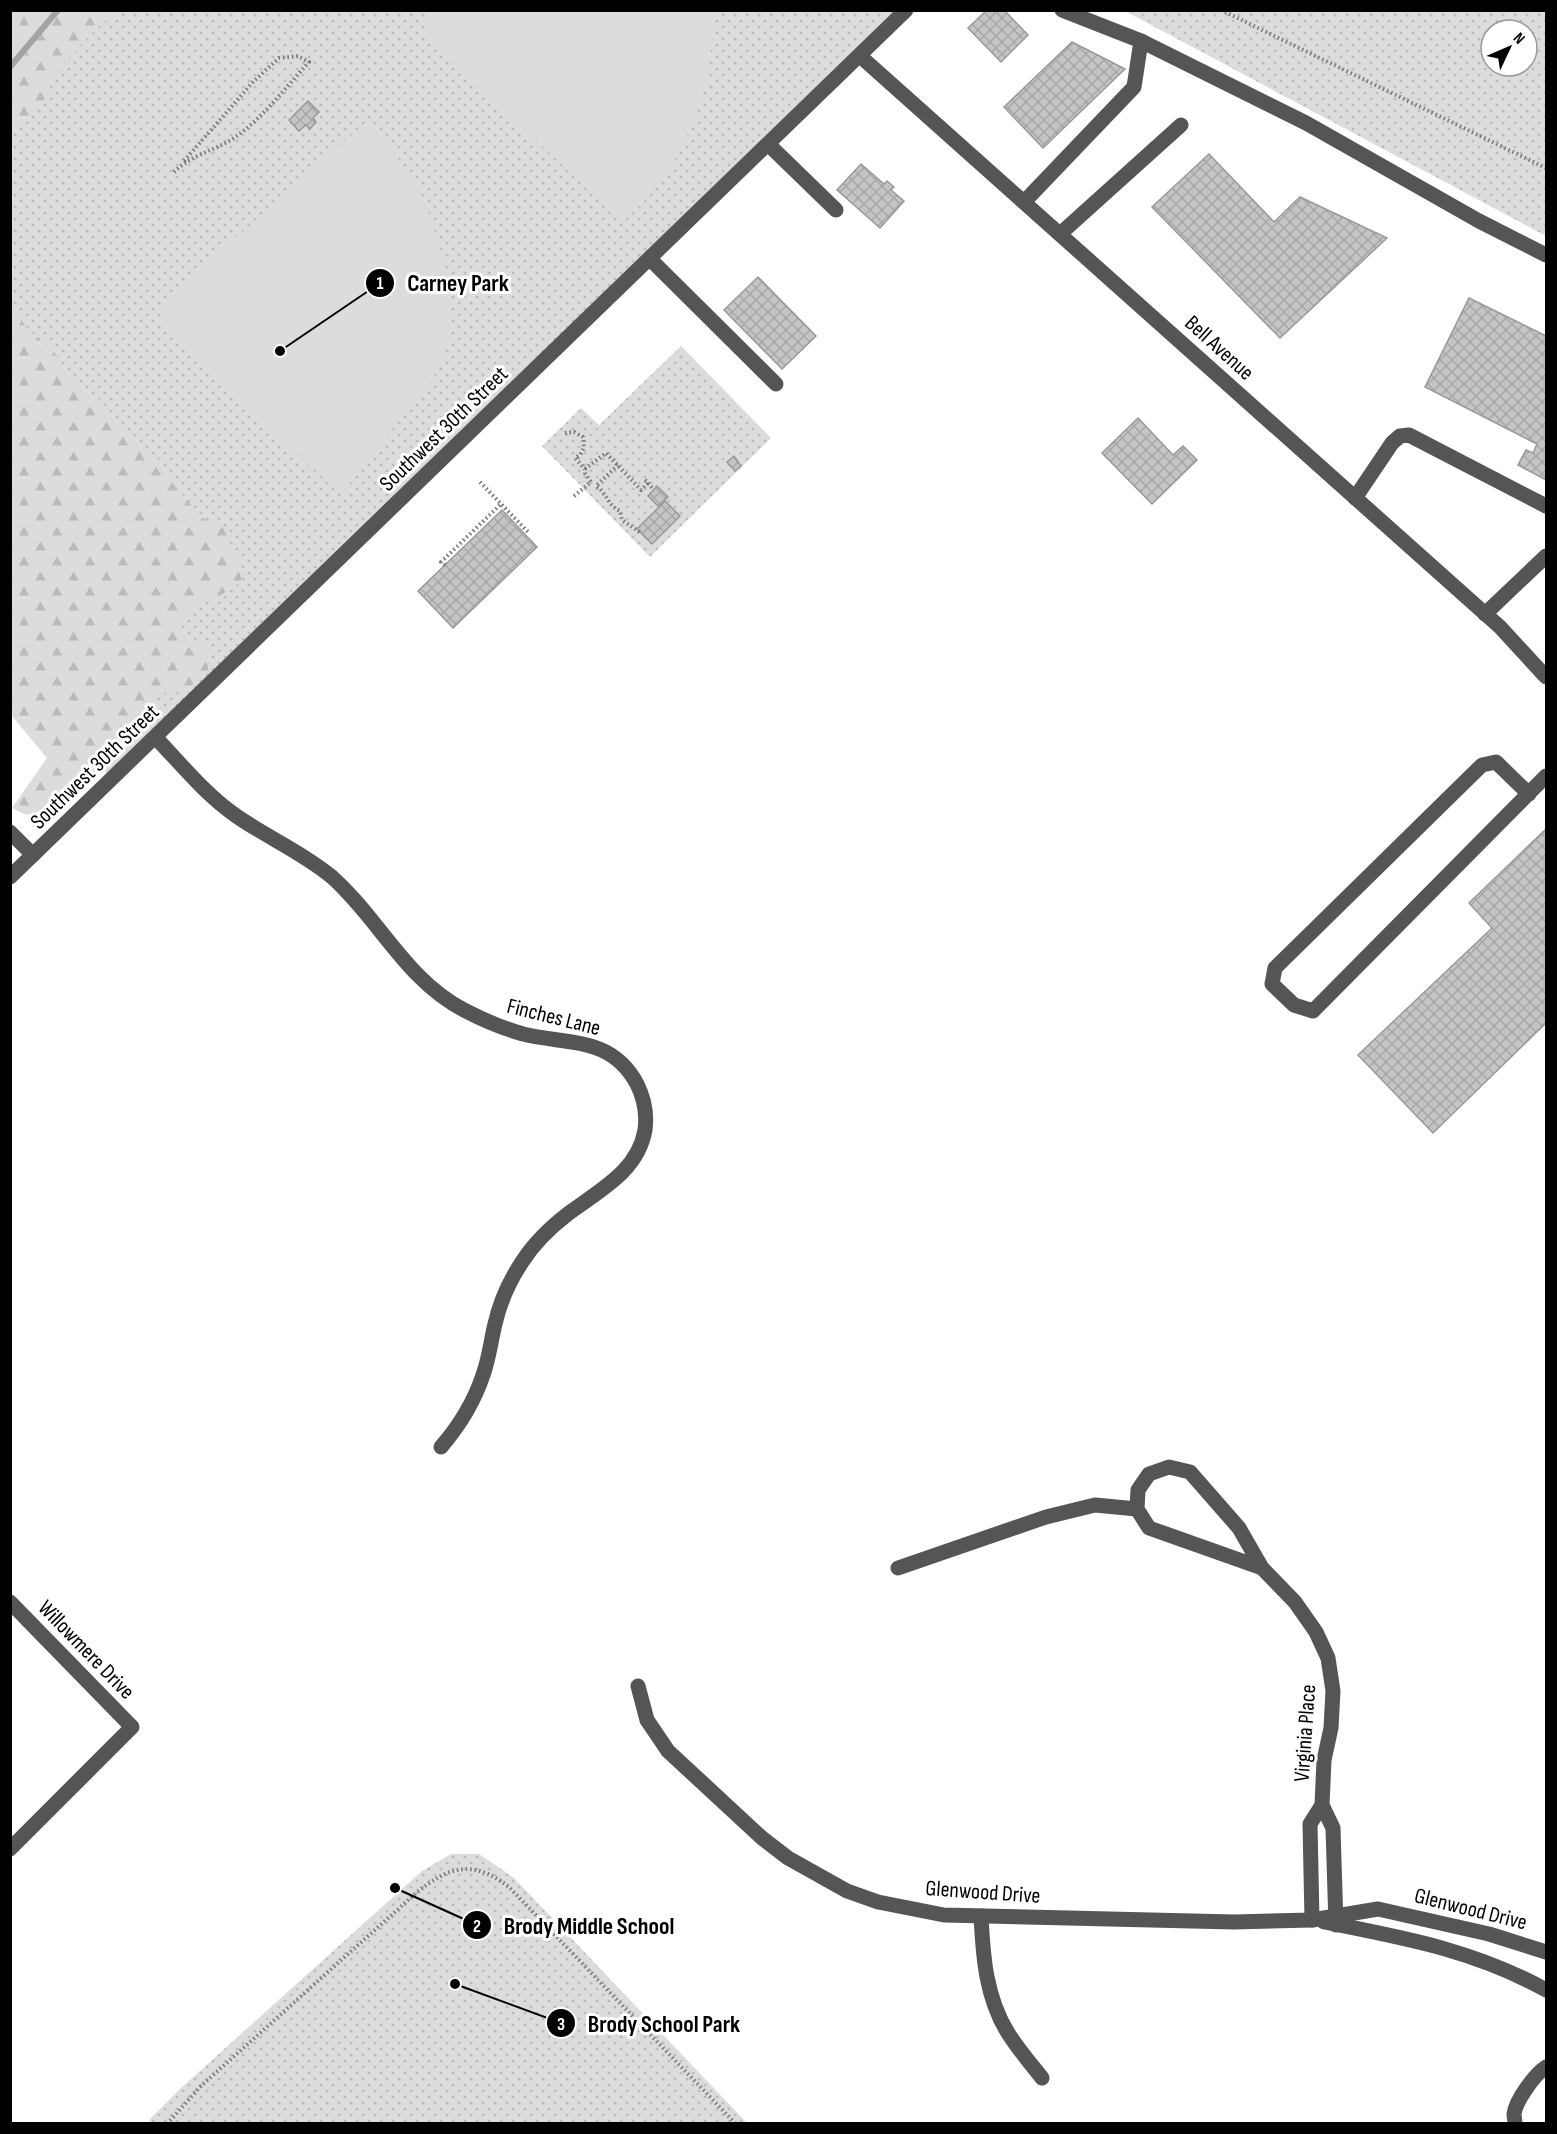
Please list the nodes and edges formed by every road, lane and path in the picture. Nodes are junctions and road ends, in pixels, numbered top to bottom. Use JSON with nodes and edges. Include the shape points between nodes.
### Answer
{"nodes":[{"id":1,"x":906,"y":10,"type":"edge"},
{"id":2,"x":1062,"y":10,"type":"edge"},
{"id":3,"x":1221,"y":10,"type":"edge"},
{"id":4,"x":1142,"y":41,"type":"junction"},
{"id":5,"x":860,"y":56,"type":"junction"},
{"id":6,"x":1181,"y":125,"type":"dead end"},
{"id":7,"x":768,"y":144,"type":"junction"},
{"id":8,"x":184,"y":161,"type":"junction"},
{"id":9,"x":1546,"y":168,"type":"edge"},
{"id":10,"x":174,"y":172,"type":"dead end"},
{"id":11,"x":1024,"y":202,"type":"junction"},
{"id":12,"x":836,"y":210,"type":"dead end"},
{"id":13,"x":1060,"y":234,"type":"junction"},
{"id":14,"x":1546,"y":255,"type":"edge"},
{"id":15,"x":650,"y":259,"type":"junction"},
{"id":16,"x":776,"y":384,"type":"dead end"},
{"id":17,"x":565,"y":433,"type":"dead end"},
{"id":18,"x":618,"y":465,"type":"junction"},
{"id":19,"x":585,"y":469,"type":"junction"},
{"id":20,"x":643,"y":478,"type":"dead end"},
{"id":21,"x":480,"y":482,"type":"dead end"},
{"id":22,"x":591,"y":482,"type":"junction"},
{"id":23,"x":648,"y":483,"type":"junction"},
{"id":24,"x":596,"y":486,"type":"junction"},
{"id":25,"x":653,"y":489,"type":"dead end"},
{"id":26,"x":573,"y":497,"type":"dead end"},
{"id":27,"x":1355,"y":498,"type":"junction"},
{"id":28,"x":501,"y":504,"type":"junction"},
{"id":29,"x":1546,"y":506,"type":"edge"},
{"id":30,"x":529,"y":533,"type":"dead end"},
{"id":31,"x":641,"y":533,"type":"dead end"},
{"id":32,"x":1546,"y":556,"type":"edge"},
{"id":33,"x":445,"y":566,"type":"dead end"},
{"id":34,"x":1485,"y":614,"type":"junction"},
{"id":35,"x":1546,"y":677,"type":"edge"},
{"id":36,"x":156,"y":738,"type":"junction"},
{"id":37,"x":1546,"y":776,"type":"edge"},
{"id":38,"x":1528,"y":794,"type":"junction"},
{"id":39,"x":10,"y":832,"type":"edge"},
{"id":40,"x":33,"y":855,"type":"junction"},
{"id":41,"x":10,"y":877,"type":"edge"},
{"id":42,"x":441,"y":1447,"type":"dead end"},
{"id":43,"x":1137,"y":1509,"type":"junction"},
{"id":44,"x":898,"y":1568,"type":"dead end"},
{"id":45,"x":1262,"y":1568,"type":"junction"},
{"id":46,"x":10,"y":1602,"type":"edge"},
{"id":47,"x":638,"y":1686,"type":"dead end"},
{"id":48,"x":1322,"y":1805,"type":"junction"},
{"id":49,"x":10,"y":1849,"type":"edge"},
{"id":50,"x":981,"y":1916,"type":"junction"},
{"id":51,"x":1312,"y":1920,"type":"junction"},
{"id":52,"x":1335,"y":1921,"type":"junction"},
{"id":53,"x":1546,"y":1953,"type":"edge"},
{"id":54,"x":1546,"y":1990,"type":"edge"},
{"id":55,"x":1546,"y":2067,"type":"edge"},
{"id":56,"x":1042,"y":2078,"type":"dead end"},
{"id":57,"x":167,"y":2124,"type":"edge"},
{"id":58,"x":736,"y":2124,"type":"edge"},
{"id":59,"x":1515,"y":2124,"type":"edge"}],
"edges":[{"from":1,"to":5,"type":"street","name":"Southwest 30th Street"},
{"from":2,"to":4,"type":"street"},
{"from":3,"to":9,"type":"path"},
{"from":4,"to":11,"type":"street","via":[[1134,87]]},
{"from":4,"to":14,"type":"street","via":[[1306,123]]},
{"from":5,"to":7,"type":"street","name":"Southwest 30th Street"},
{"from":5,"to":11,"type":"street","name":"Bell Avenue"},
{"from":6,"to":13,"type":"street"},
{"from":7,"to":12,"type":"street"},
{"from":7,"to":15,"type":"street","name":"Southwest 30th Street"},
{"from":8,"to":8,"type":"path","via":[[279,58],[298,56],[309,62],[258,118],[232,139]]},
{"from":8,"to":10,"type":"path"},
{"from":11,"to":13,"type":"street","name":"Bell Avenue"},
{"from":13,"to":27,"type":"street","name":"Bell Avenue"},
{"from":15,"to":16,"type":"street"},
{"from":15,"to":36,"type":"street","name":"Southwest 30th Street"},
{"from":17,"to":19,"type":"path","via":[[583,437],[583,452],[575,458]]},
{"from":18,"to":19,"type":"path","via":[[606,453]]},
{"from":18,"to":23,"type":"path","via":[[641,490]]},
{"from":18,"to":24,"type":"path"},
{"from":19,"to":22,"type":"path"},
{"from":20,"to":23,"type":"path"},
{"from":21,"to":28,"type":"path"},
{"from":22,"to":24,"type":"path"},
{"from":22,"to":26,"type":"path"},
{"from":23,"to":25,"type":"path"},
{"from":24,"to":31,"type":"path","via":[[620,511],[622,520]]},
{"from":27,"to":29,"type":"street","via":[[1392,443],[1409,435]]},
{"from":27,"to":34,"type":"street","name":"Bell Avenue"},
{"from":28,"to":30,"type":"path"},
{"from":28,"to":33,"type":"path","via":[[441,562]]},
{"from":32,"to":34,"type":"street"},
{"from":34,"to":35,"type":"street","name":"Bell Avenue"},
{"from":36,"to":40,"type":"street","name":"Southwest 30th Street"},
{"from":36,"to":42,"type":"street","name":"Finches Lane","via":[[234,815],[299,852],[331,877],[359,903],[429,986],[490,1023],[523,1034],[598,1047],[616,1058],[640,1091],[645,1107],[640,1148],[629,1167],[567,1214],[523,1260],[506,1290],[473,1402]]},
{"from":37,"to":38,"type":"street"},
{"from":38,"to":38,"type":"street","via":[[1313,1011],[1294,1005],[1272,984],[1275,968],[1482,765],[1496,762]]},
{"from":39,"to":40,"type":"street"},
{"from":40,"to":41,"type":"street","name":"Southwest 30th Street"},
{"from":43,"to":44,"type":"street","via":[[1095,1505],[1046,1517]]},
{"from":43,"to":45,"type":"street","name":"Virginia Place","via":[[1149,1528]]},
{"from":43,"to":45,"type":"street","name":"Virginia Place","via":[[1138,1490],[1149,1474],[1169,1467],[1190,1472],[1239,1528]]},
{"from":45,"to":48,"type":"street","name":"Virginia Place","via":[[1295,1602],[1328,1658],[1333,1691]]},
{"from":46,"to":49,"type":"street","name":"Willowmere Drive","via":[[132,1727]]},
{"from":47,"to":50,"type":"street","name":"Glenwood Drive","via":[[647,1720],[668,1751],[788,1858],[847,1891],[878,1902],[944,1915]]},
{"from":48,"to":51,"type":"street","name":"Virginia Place","via":[[1310,1824]]},
{"from":48,"to":52,"type":"street","via":[[1333,1828]]},
{"from":50,"to":51,"type":"street","name":"Glenwood Drive"},
{"from":50,"to":56,"type":"street","via":[[983,1961],[992,1998],[1008,2032]]},
{"from":51,"to":52,"type":"street","name":"Glenwood Drive"},
{"from":52,"to":53,"type":"street","name":"Glenwood Drive","via":[[1378,1909],[1489,1934]]},
{"from":52,"to":54,"type":"street","name":"Glenwood Drive","via":[[1474,1958]]},
{"from":55,"to":59,"type":"street","via":[[1521,2097],[1514,2114]]},
{"from":57,"to":58,"type":"path","via":[[201,2086],[416,1893],[432,1880],[464,1868],[486,1872],[508,1887]]}]}
